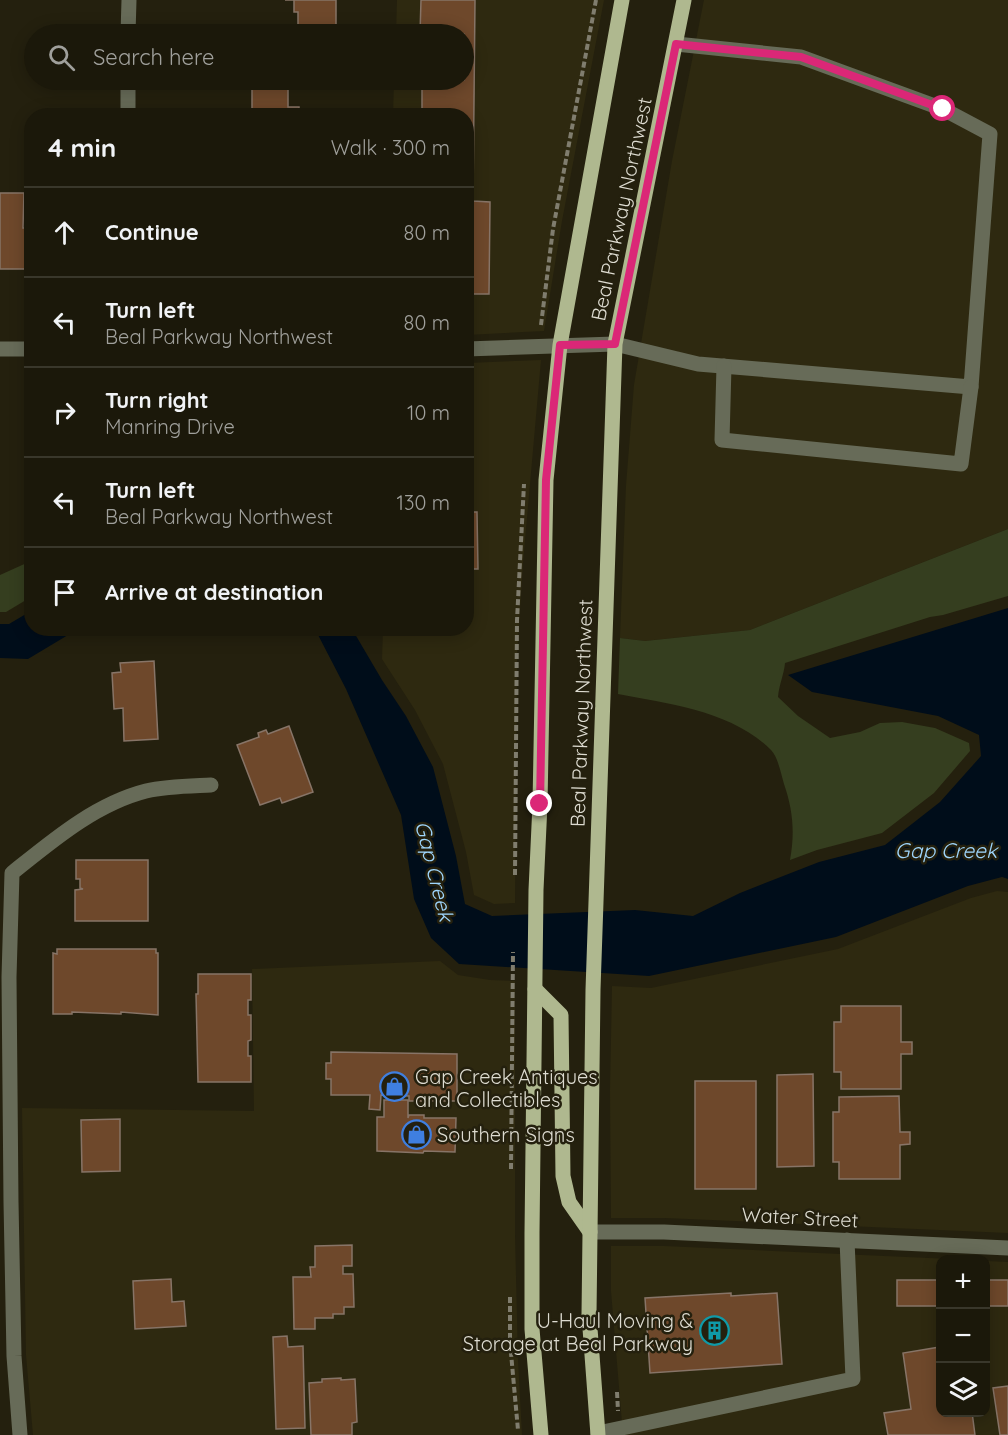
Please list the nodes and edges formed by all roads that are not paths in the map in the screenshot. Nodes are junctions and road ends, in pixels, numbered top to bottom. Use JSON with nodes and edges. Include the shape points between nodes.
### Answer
{"nodes":[{"id":1,"x":129,"y":0,"type":"edge"},
{"id":2,"x":622,"y":0,"type":"edge"},
{"id":3,"x":684,"y":0,"type":"edge"},
{"id":4,"x":128,"y":24,"type":"edge"},
{"id":5,"x":676,"y":44,"type":"junction"},
{"id":6,"x":128,"y":90,"type":"edge"},
{"id":7,"x":128,"y":108,"type":"edge"},
{"id":8,"x":615,"y":344,"type":"junction"},
{"id":9,"x":560,"y":345,"type":"junction"},
{"id":10,"x":0,"y":349,"type":"edge"},
{"id":11,"x":24,"y":349,"type":"edge"},
{"id":12,"x":474,"y":349,"type":"edge"},
{"id":13,"x":724,"y":366,"type":"junction"},
{"id":14,"x":971,"y":387,"type":"junction"},
{"id":15,"x":211,"y":785,"type":"dead end"},
{"id":16,"x":535,"y":989,"type":"junction"},
{"id":17,"x":5,"y":1202,"type":"edge"},
{"id":18,"x":590,"y":1232,"type":"junction"},
{"id":19,"x":847,"y":1240,"type":"junction"},
{"id":20,"x":1008,"y":1248,"type":"edge"},
{"id":21,"x":598,"y":1434,"type":"edge"},
{"id":22,"x":20,"y":1435,"type":"edge"},
{"id":23,"x":542,"y":1435,"type":"edge"}],
"edges":[{"from":1,"to":4,"type":"street"},
{"from":2,"to":9,"type":"main road","name":"Beal Parkway Northwest"},
{"from":3,"to":5,"type":"main road","name":"Beal Parkway Northwest"},
{"from":5,"to":8,"type":"main road","name":"Beal Parkway Northwest"},
{"from":5,"to":14,"type":"street","via":[[801,57],[943,109],[990,134]]},
{"from":6,"to":7,"type":"street"},
{"from":8,"to":9,"type":"street"},
{"from":8,"to":13,"type":"street","via":[[698,364]]},
{"from":8,"to":18,"type":"main road","name":"Beal Parkway Northwest","via":[[595,891]]},
{"from":9,"to":12,"type":"street"},
{"from":9,"to":16,"type":"main road","name":"Beal Parkway Northwest","via":[[546,480]]},
{"from":10,"to":11,"type":"street"},
{"from":13,"to":14,"type":"street"},
{"from":13,"to":14,"type":"street","via":[[722,440],[962,464]]},
{"from":15,"to":17,"type":"street","via":[[147,791],[117,801],[61,834],[12,873]]},
{"from":16,"to":18,"type":"main road","via":[[561,1015],[563,1176],[569,1202]]},
{"from":16,"to":23,"type":"main road","name":"Beal Parkway Northwest","via":[[532,1329]]},
{"from":17,"to":22,"type":"street"},
{"from":18,"to":19,"type":"street","name":"Water Street"},
{"from":18,"to":21,"type":"main road","name":"Beal Parkway Northwest","via":[[589,1315]]},
{"from":19,"to":20,"type":"street","name":"Water Street"},
{"from":19,"to":21,"type":"street","via":[[854,1379]]}]}
